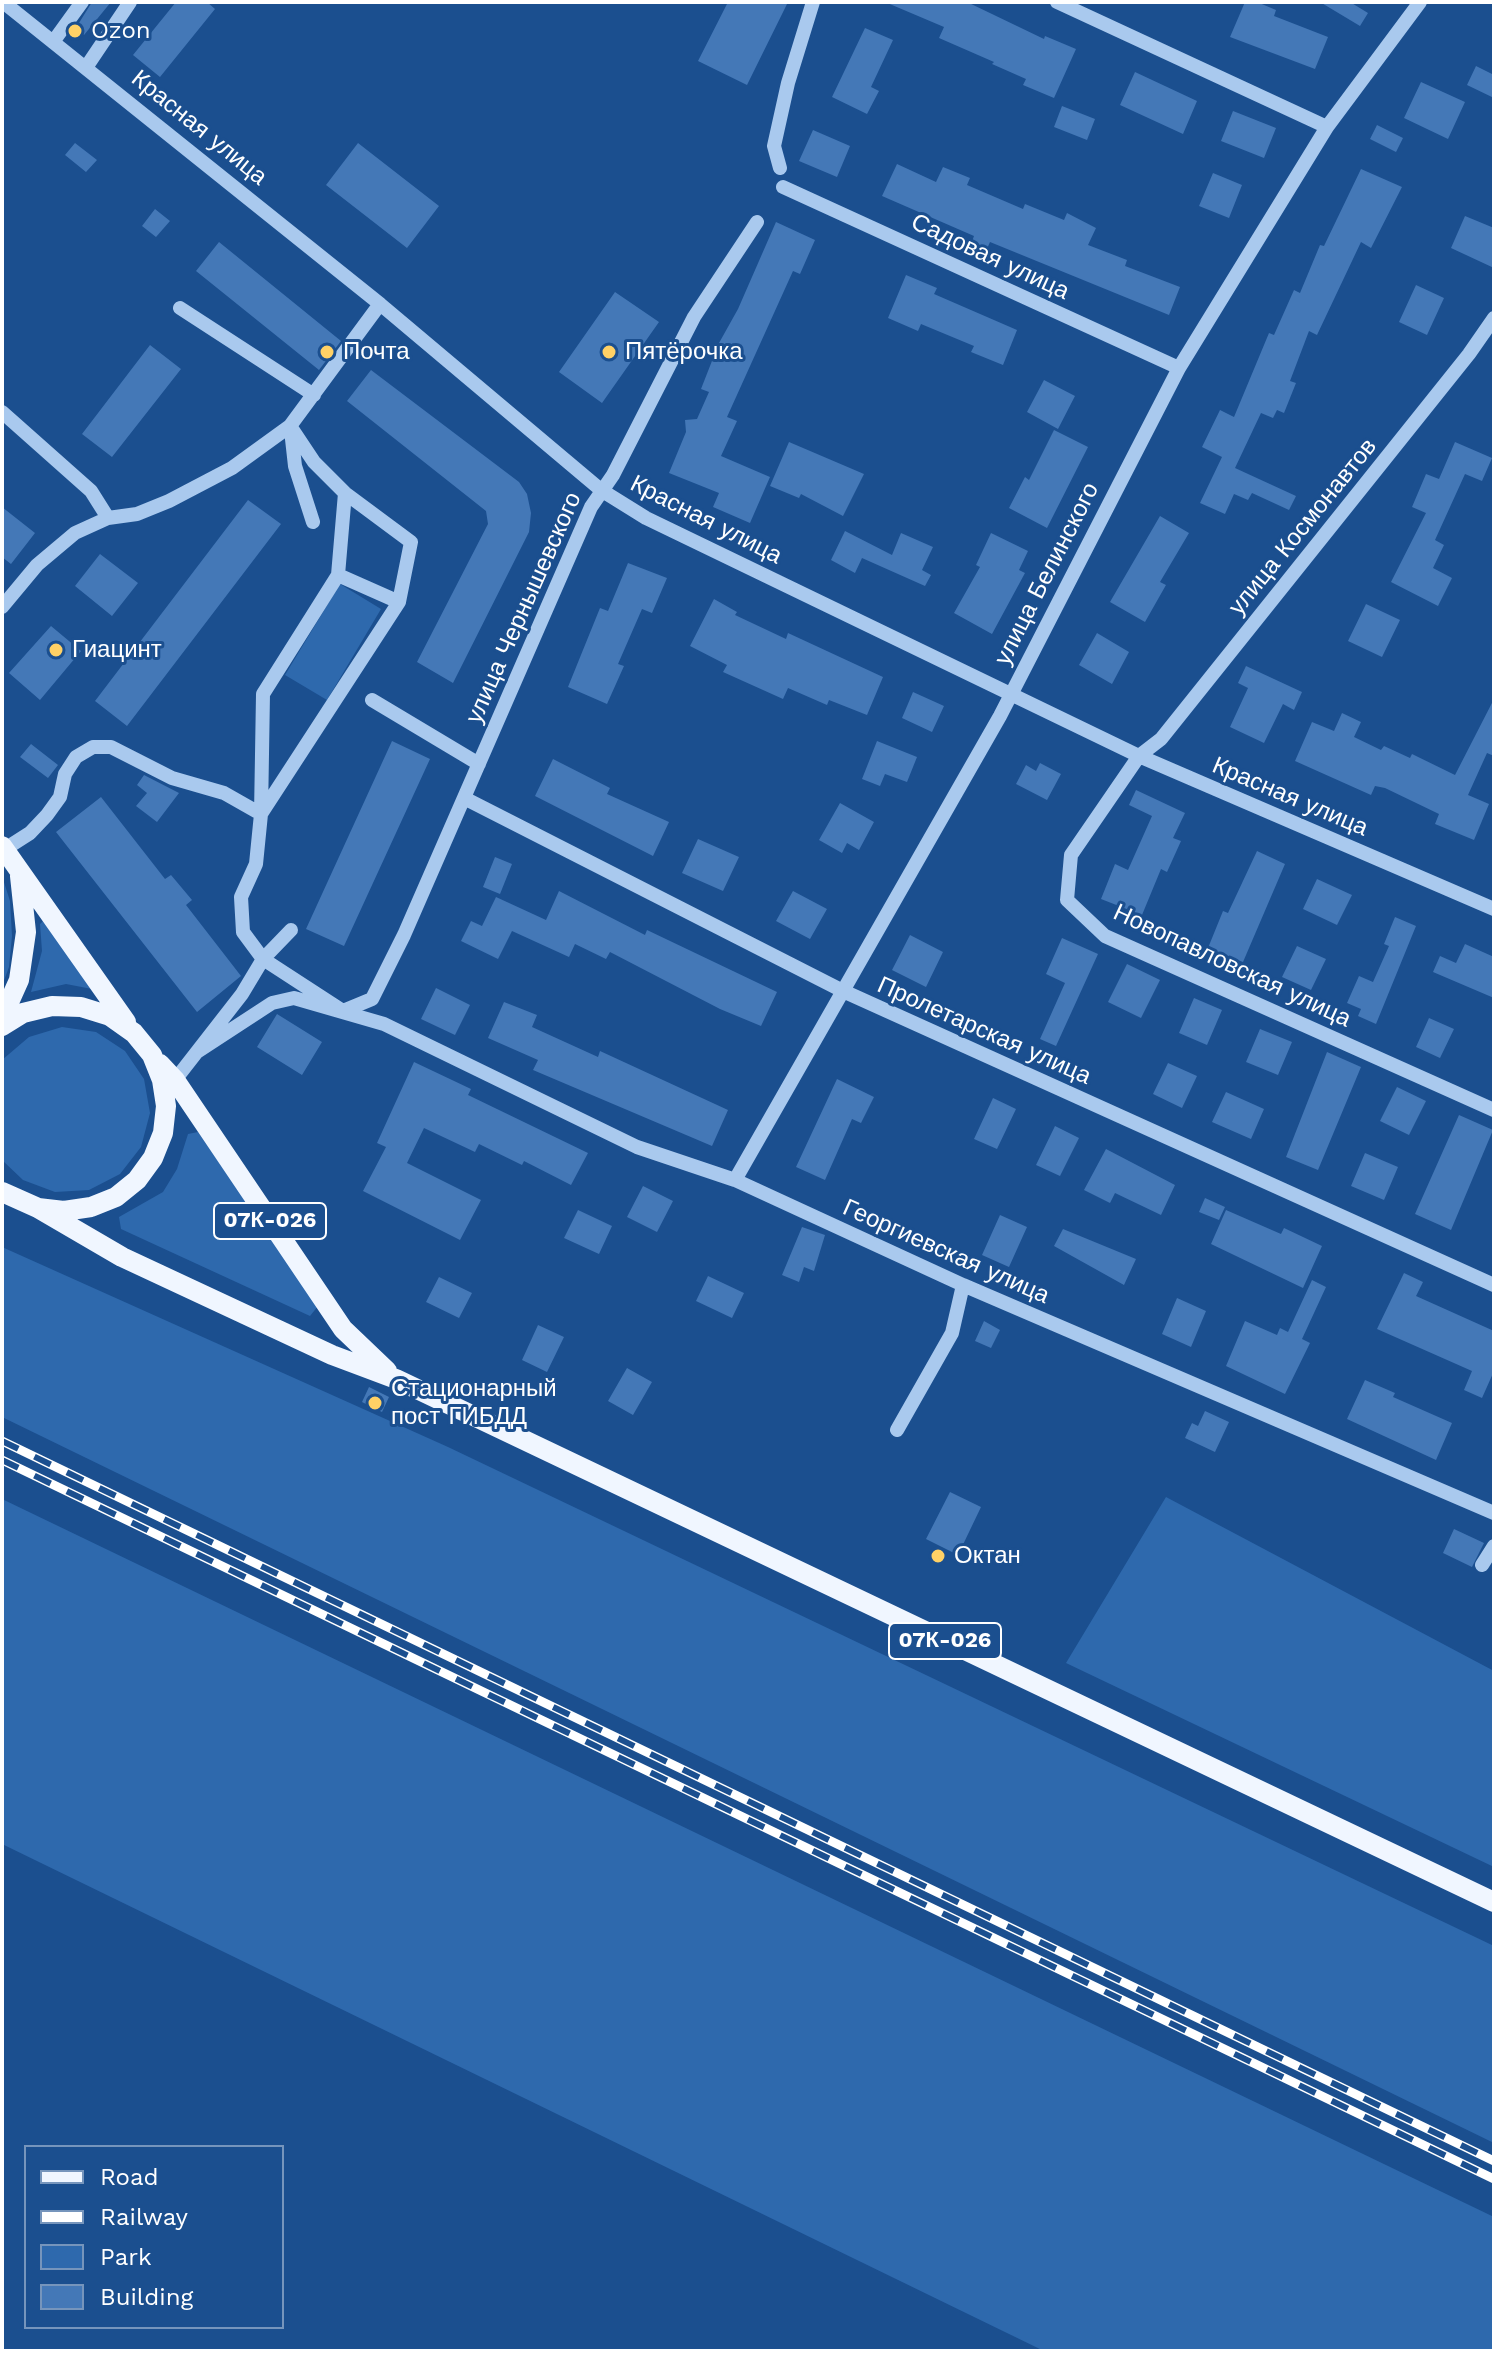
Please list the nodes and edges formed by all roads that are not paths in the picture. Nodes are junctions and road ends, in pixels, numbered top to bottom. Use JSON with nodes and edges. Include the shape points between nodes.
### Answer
{"nodes":[{"id":1,"x":3,"y":2,"type":"edge"},
{"id":2,"x":82,"y":2,"type":"edge"},
{"id":3,"x":130,"y":2,"type":"edge"},
{"id":4,"x":813,"y":2,"type":"edge"},
{"id":5,"x":1057,"y":2,"type":"edge"},
{"id":6,"x":1420,"y":2,"type":"edge"},
{"id":7,"x":53,"y":42,"type":"junction"},
{"id":8,"x":87,"y":66,"type":"junction"},
{"id":9,"x":1327,"y":127,"type":"junction"},
{"id":10,"x":780,"y":168,"type":"dead end"},
{"id":11,"x":783,"y":187,"type":"dead end"},
{"id":12,"x":757,"y":222,"type":"dead end"},
{"id":13,"x":380,"y":304,"type":"junction"},
{"id":14,"x":180,"y":308,"type":"dead end"},
{"id":15,"x":1494,"y":318,"type":"edge"},
{"id":16,"x":1179,"y":368,"type":"junction"},
{"id":17,"x":314,"y":395,"type":"junction"},
{"id":18,"x":2,"y":412,"type":"edge"},
{"id":19,"x":290,"y":426,"type":"junction"},
{"id":20,"x":601,"y":490,"type":"junction"},
{"id":21,"x":345,"y":493,"type":"junction"},
{"id":22,"x":108,"y":518,"type":"junction"},
{"id":23,"x":313,"y":522,"type":"dead end"},
{"id":24,"x":338,"y":575,"type":"junction"},
{"id":25,"x":399,"y":602,"type":"junction"},
{"id":26,"x":2,"y":607,"type":"edge"},
{"id":27,"x":1012,"y":692,"type":"junction"},
{"id":28,"x":372,"y":700,"type":"dead end"},
{"id":29,"x":1139,"y":756,"type":"junction"},
{"id":30,"x":479,"y":764,"type":"junction"},
{"id":31,"x":464,"y":798,"type":"junction"},
{"id":32,"x":261,"y":814,"type":"junction"},
{"id":33,"x":4,"y":848,"type":"edge"},
{"id":34,"x":20,"y":872,"type":"junction"},
{"id":35,"x":1494,"y":909,"type":"edge"},
{"id":36,"x":291,"y":930,"type":"dead end"},
{"id":37,"x":263,"y":959,"type":"junction"},
{"id":38,"x":843,"y":991,"type":"junction"},
{"id":39,"x":343,"y":1011,"type":"junction"},
{"id":40,"x":2,"y":1018,"type":"edge"},
{"id":41,"x":2,"y":1026,"type":"edge"},
{"id":42,"x":134,"y":1033,"type":"junction"},
{"id":43,"x":197,"y":1052,"type":"junction"},
{"id":44,"x":152,"y":1055,"type":"junction"},
{"id":45,"x":175,"y":1080,"type":"junction"},
{"id":46,"x":1494,"y":1110,"type":"edge"},
{"id":47,"x":735,"y":1180,"type":"junction"},
{"id":48,"x":3,"y":1193,"type":"edge"},
{"id":49,"x":38,"y":1208,"type":"junction"},
{"id":50,"x":963,"y":1285,"type":"junction"},
{"id":51,"x":1494,"y":1285,"type":"edge"},
{"id":52,"x":396,"y":1379,"type":"junction"},
{"id":53,"x":897,"y":1430,"type":"dead end"},
{"id":54,"x":1494,"y":1513,"type":"edge"},
{"id":55,"x":1494,"y":1546,"type":"edge"},
{"id":56,"x":1482,"y":1565,"type":"dead end"},
{"id":57,"x":1494,"y":1902,"type":"edge"}],
"edges":[{"from":1,"to":7,"type":"street","name":"Красная улица"},
{"from":2,"to":7,"type":"street"},
{"from":3,"to":8,"type":"street"},
{"from":4,"to":10,"type":"street","via":[[774,146]]},
{"from":5,"to":9,"type":"street"},
{"from":6,"to":9,"type":"street","name":"улица Белинского"},
{"from":7,"to":8,"type":"street","name":"Красная улица"},
{"from":8,"to":13,"type":"street","name":"Красная улица"},
{"from":9,"to":16,"type":"street","name":"улица Белинского"},
{"from":11,"to":16,"type":"street","name":"Садовая улица"},
{"from":12,"to":20,"type":"street","name":"улица Чернышевского","via":[[694,317]]},
{"from":13,"to":17,"type":"street"},
{"from":13,"to":20,"type":"street","name":"Красная улица"},
{"from":14,"to":17,"type":"street"},
{"from":15,"to":29,"type":"street","name":"улица Космонавтов","via":[[1161,739]]},
{"from":16,"to":27,"type":"street","name":"улица Белинского"},
{"from":17,"to":19,"type":"street"},
{"from":18,"to":22,"type":"street","via":[[91,491]]},
{"from":19,"to":21,"type":"street","via":[[314,462]]},
{"from":19,"to":22,"type":"street","via":[[232,468],[169,501]]},
{"from":19,"to":23,"type":"street","via":[[295,466]]},
{"from":20,"to":27,"type":"street","name":"Красная улица","via":[[646,518]]},
{"from":20,"to":30,"type":"street","name":"улица Чернышевского"},
{"from":21,"to":24,"type":"street"},
{"from":21,"to":25,"type":"street","via":[[411,542]]},
{"from":22,"to":26,"type":"street","via":[[65,541]]},
{"from":24,"to":25,"type":"street"},
{"from":24,"to":32,"type":"street","via":[[263,694]]},
{"from":25,"to":32,"type":"street"},
{"from":27,"to":29,"type":"street","name":"Красная улица"},
{"from":27,"to":38,"type":"street","name":"улица Белинского"},
{"from":28,"to":30,"type":"street"},
{"from":29,"to":35,"type":"street","name":"Красная улица"},
{"from":29,"to":46,"type":"street","name":"Новопавловская улица","via":[[1071,855],[1067,900],[1105,936]]},
{"from":30,"to":31,"type":"street","name":"улица Чернышевского"},
{"from":31,"to":38,"type":"street","name":"Пролетарская улица"},
{"from":31,"to":39,"type":"street","name":"улица Чернышевского","via":[[372,999]]},
{"from":32,"to":33,"type":"street","via":[[224,793],[172,778],[111,747],[93,747],[76,757],[47,815]]},
{"from":32,"to":37,"type":"street","via":[[256,864],[241,897],[243,932]]},
{"from":33,"to":34,"type":"main road"},
{"from":34,"to":40,"type":"main road","via":[[26,932],[19,980]]},
{"from":34,"to":42,"type":"main road"},
{"from":36,"to":37,"type":"street"},
{"from":37,"to":39,"type":"street"},
{"from":37,"to":43,"type":"street"},
{"from":38,"to":47,"type":"street","name":"улица Белинского"},
{"from":38,"to":51,"type":"street","name":"Пролетарская улица"},
{"from":39,"to":43,"type":"street","via":[[294,998],[272,1003]]},
{"from":39,"to":47,"type":"street","name":"Георгиевская улица","via":[[384,1024],[637,1147]]},
{"from":41,"to":42,"type":"main road","via":[[23,1013],[52,1006],[81,1007],[110,1016]]},
{"from":42,"to":44,"type":"main road"},
{"from":43,"to":45,"type":"street"},
{"from":44,"to":45,"type":"main road","number":"07К-026"},
{"from":44,"to":49,"type":"main road","via":[[166,1106],[163,1133],[137,1180],[116,1197],[91,1207]]},
{"from":45,"to":52,"type":"main road","number":"07К-026","via":[[343,1329]]},
{"from":47,"to":50,"type":"street","name":"Георгиевская улица"},
{"from":48,"to":49,"type":"main road"},
{"from":49,"to":52,"type":"main road","number":"07К-026","via":[[136,1264]]},
{"from":50,"to":53,"type":"street","via":[[952,1333]]},
{"from":50,"to":54,"type":"street","name":"Георгиевская улица"},
{"from":52,"to":57,"type":"main road","number":"07К-026"},
{"from":55,"to":56,"type":"street"}]}
